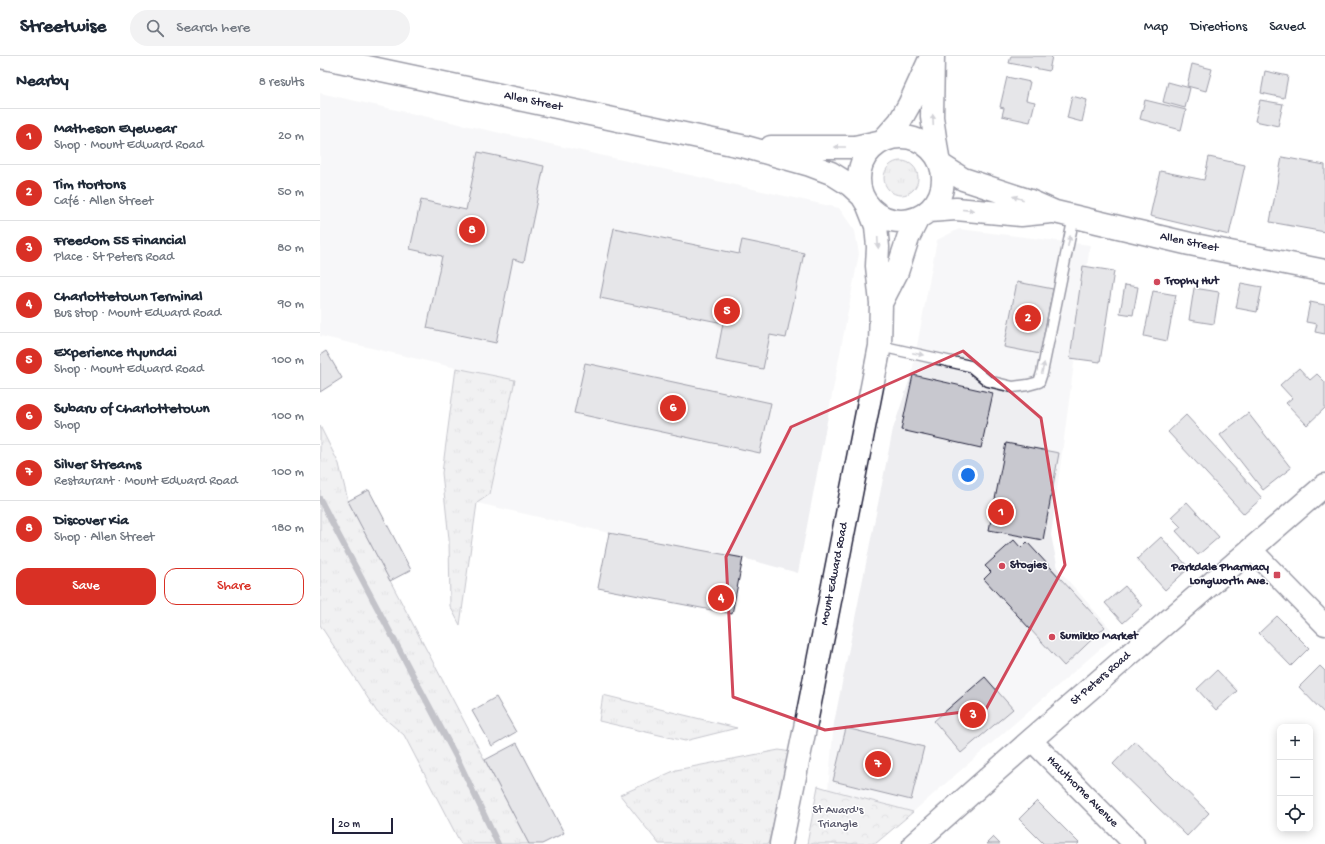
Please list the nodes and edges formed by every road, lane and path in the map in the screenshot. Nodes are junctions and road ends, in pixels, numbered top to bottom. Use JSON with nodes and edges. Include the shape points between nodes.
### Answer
{"nodes":[{"id":1,"x":932,"y":56,"type":"edge"},
{"id":2,"x":320,"y":57,"type":"edge"},
{"id":3,"x":881,"y":141,"type":"junction"},
{"id":4,"x":746,"y":147,"type":"junction"},
{"id":5,"x":939,"y":161,"type":"junction"},
{"id":6,"x":865,"y":201,"type":"junction"},
{"id":7,"x":923,"y":214,"type":"junction"},
{"id":8,"x":1064,"y":214,"type":"junction"},
{"id":9,"x":1325,"y":271,"type":"edge"},
{"id":10,"x":880,"y":303,"type":"junction"},
{"id":11,"x":880,"y":346,"type":"junction"},
{"id":12,"x":1325,"y":485,"type":"edge"},
{"id":13,"x":1252,"y":549,"type":"junction"},
{"id":14,"x":1325,"y":625,"type":"edge"},
{"id":15,"x":1031,"y":740,"type":"junction"},
{"id":16,"x":780,"y":844,"type":"edge"},
{"id":17,"x":914,"y":844,"type":"edge"},
{"id":18,"x":1134,"y":844,"type":"edge"}],
"edges":[{"from":1,"to":3,"type":"street","via":[[903,116]]},
{"from":5,"to":1,"type":"street","one_way":true,"via":[[932,117]]},
{"from":2,"to":4,"type":"street","name":"Allen Street"},
{"from":3,"to":4,"type":"street","name":"Allen Street","one_way":true,"via":[[855,147]]},
{"from":3,"to":5,"type":"street","via":[[896,136],[909,137],[930,148]]},
{"from":3,"to":6,"type":"street","via":[[869,150],[858,172],[858,184]]},
{"from":4,"to":6,"type":"street","name":"Allen Street","via":[[831,173],[850,185]]},
{"from":5,"to":7,"type":"street","via":[[943,177],[942,190],[937,201]]},
{"from":8,"to":5,"type":"street","name":"Allen Street","one_way":true,"via":[[963,179]]},
{"from":6,"to":7,"type":"street","via":[[878,215],[891,220],[904,221]]},
{"from":6,"to":10,"type":"street","name":"Mount Edward Road","one_way":true,"via":[[876,226]]},
{"from":7,"to":8,"type":"street","name":"Allen Street","one_way":true,"via":[[956,209],[1021,215]]},
{"from":7,"to":10,"type":"street","name":"Mount Edward Road","via":[[908,238],[897,272]]},
{"from":8,"to":9,"type":"street","name":"Allen Street","via":[[1190,244]]},
{"from":11,"to":8,"type":"lane","one_way":true,"via":[[970,366],[988,381],[1007,386],[1039,382]]},
{"from":10,"to":11,"type":"street","name":"Mount Edward Road"},
{"from":11,"to":16,"type":"street","name":"Mount Edward Road"},
{"from":12,"to":13,"type":"street","name":"St Peters Road"},
{"from":13,"to":14,"type":"street"},
{"from":13,"to":15,"type":"street","name":"St Peters Road"},
{"from":15,"to":17,"type":"street","name":"St Peters Road"},
{"from":15,"to":18,"type":"street","name":"Hawthorne Avenue"}]}
